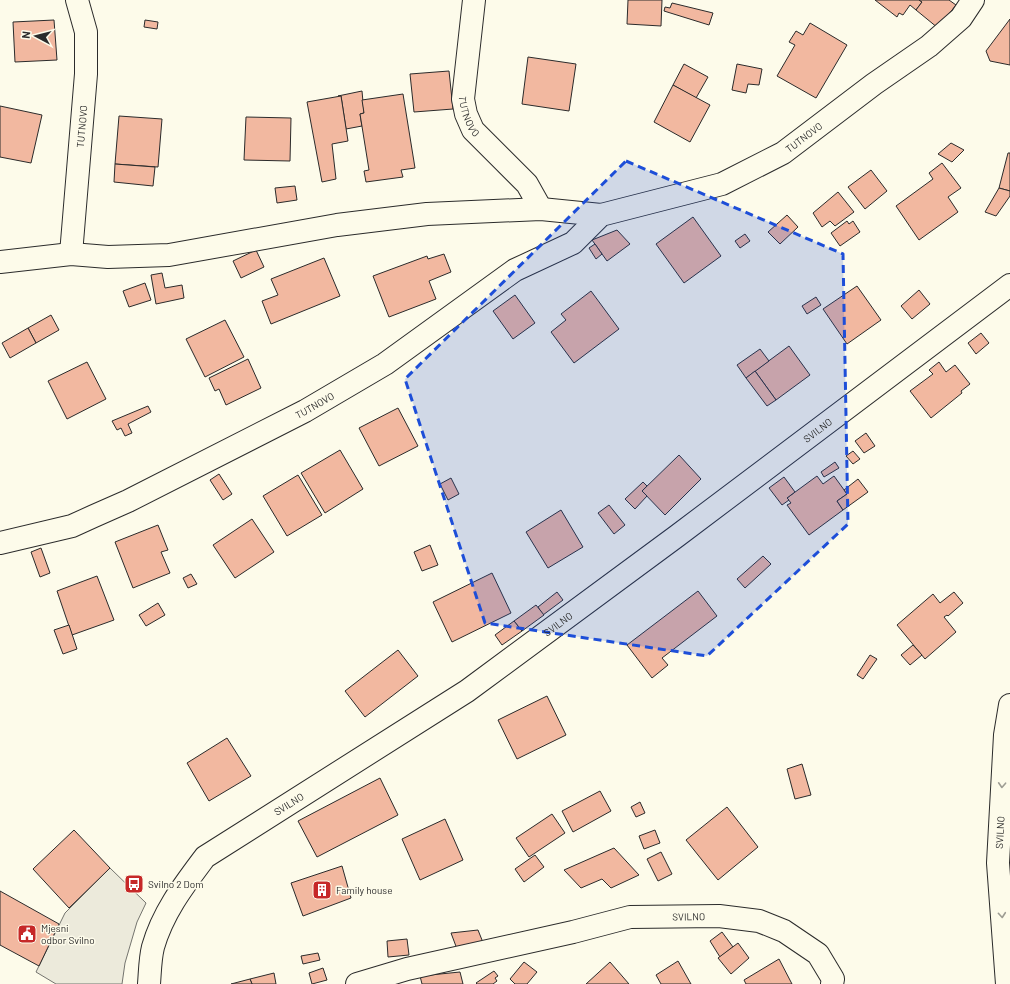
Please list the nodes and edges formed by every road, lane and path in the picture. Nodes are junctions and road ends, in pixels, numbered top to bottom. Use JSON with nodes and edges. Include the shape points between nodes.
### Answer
{"nodes":[{"id":1,"x":77,"y":0,"type":"edge"},
{"id":2,"x":474,"y":0,"type":"edge"},
{"id":3,"x":973,"y":0,"type":"edge"},
{"id":4,"x":541,"y":209,"type":"junction"},
{"id":5,"x":601,"y":215,"type":"junction"},
{"id":6,"x":70,"y":254,"type":"junction"},
{"id":7,"x":0,"y":262,"type":"edge"},
{"id":8,"x":1010,"y":285,"type":"edge"},
{"id":9,"x":0,"y":543,"type":"edge"},
{"id":10,"x":1010,"y":705,"type":"edge"},
{"id":11,"x":149,"y":984,"type":"edge"},
{"id":12,"x":357,"y":984,"type":"edge"},
{"id":13,"x":832,"y":984,"type":"edge"},
{"id":14,"x":1008,"y":984,"type":"edge"}],
"edges":[{"from":1,"to":6,"type":"main road","name":"TUTNOVO","via":[[86,32],[86,74]]},
{"from":2,"to":4,"type":"main road","name":"TUTNOVO","via":[[463,99],[466,114],[473,130],[527,184]]},
{"from":3,"to":5,"type":"main road","name":"TUTNOVO","via":[[961,18],[929,46],[783,153],[722,184]]},
{"from":4,"to":5,"type":"main road","name":"TUTNOVO"},
{"from":4,"to":6,"type":"main road","name":"TUTNOVO","via":[[427,214],[337,225],[169,255],[108,258]]},
{"from":5,"to":9,"type":"main road","name":"TUTNOVO","via":[[573,243],[515,270],[385,364],[305,411],[128,501],[72,526]]},
{"from":6,"to":7,"type":"main road","name":"TUTNOVO"},
{"from":8,"to":11,"type":"main road","name":"SVILNO","via":[[468,691],[205,857],[163,919],[153,948]]},
{"from":10,"to":14,"type":"main road","name":"SVILNO","one_way":true,"via":[[1005,735],[998,863]]},
{"from":12,"to":13,"type":"main road","name":"SVILNO","via":[[407,969],[630,917],[719,916],[759,921],[784,931],[818,954],[833,979]]}]}
